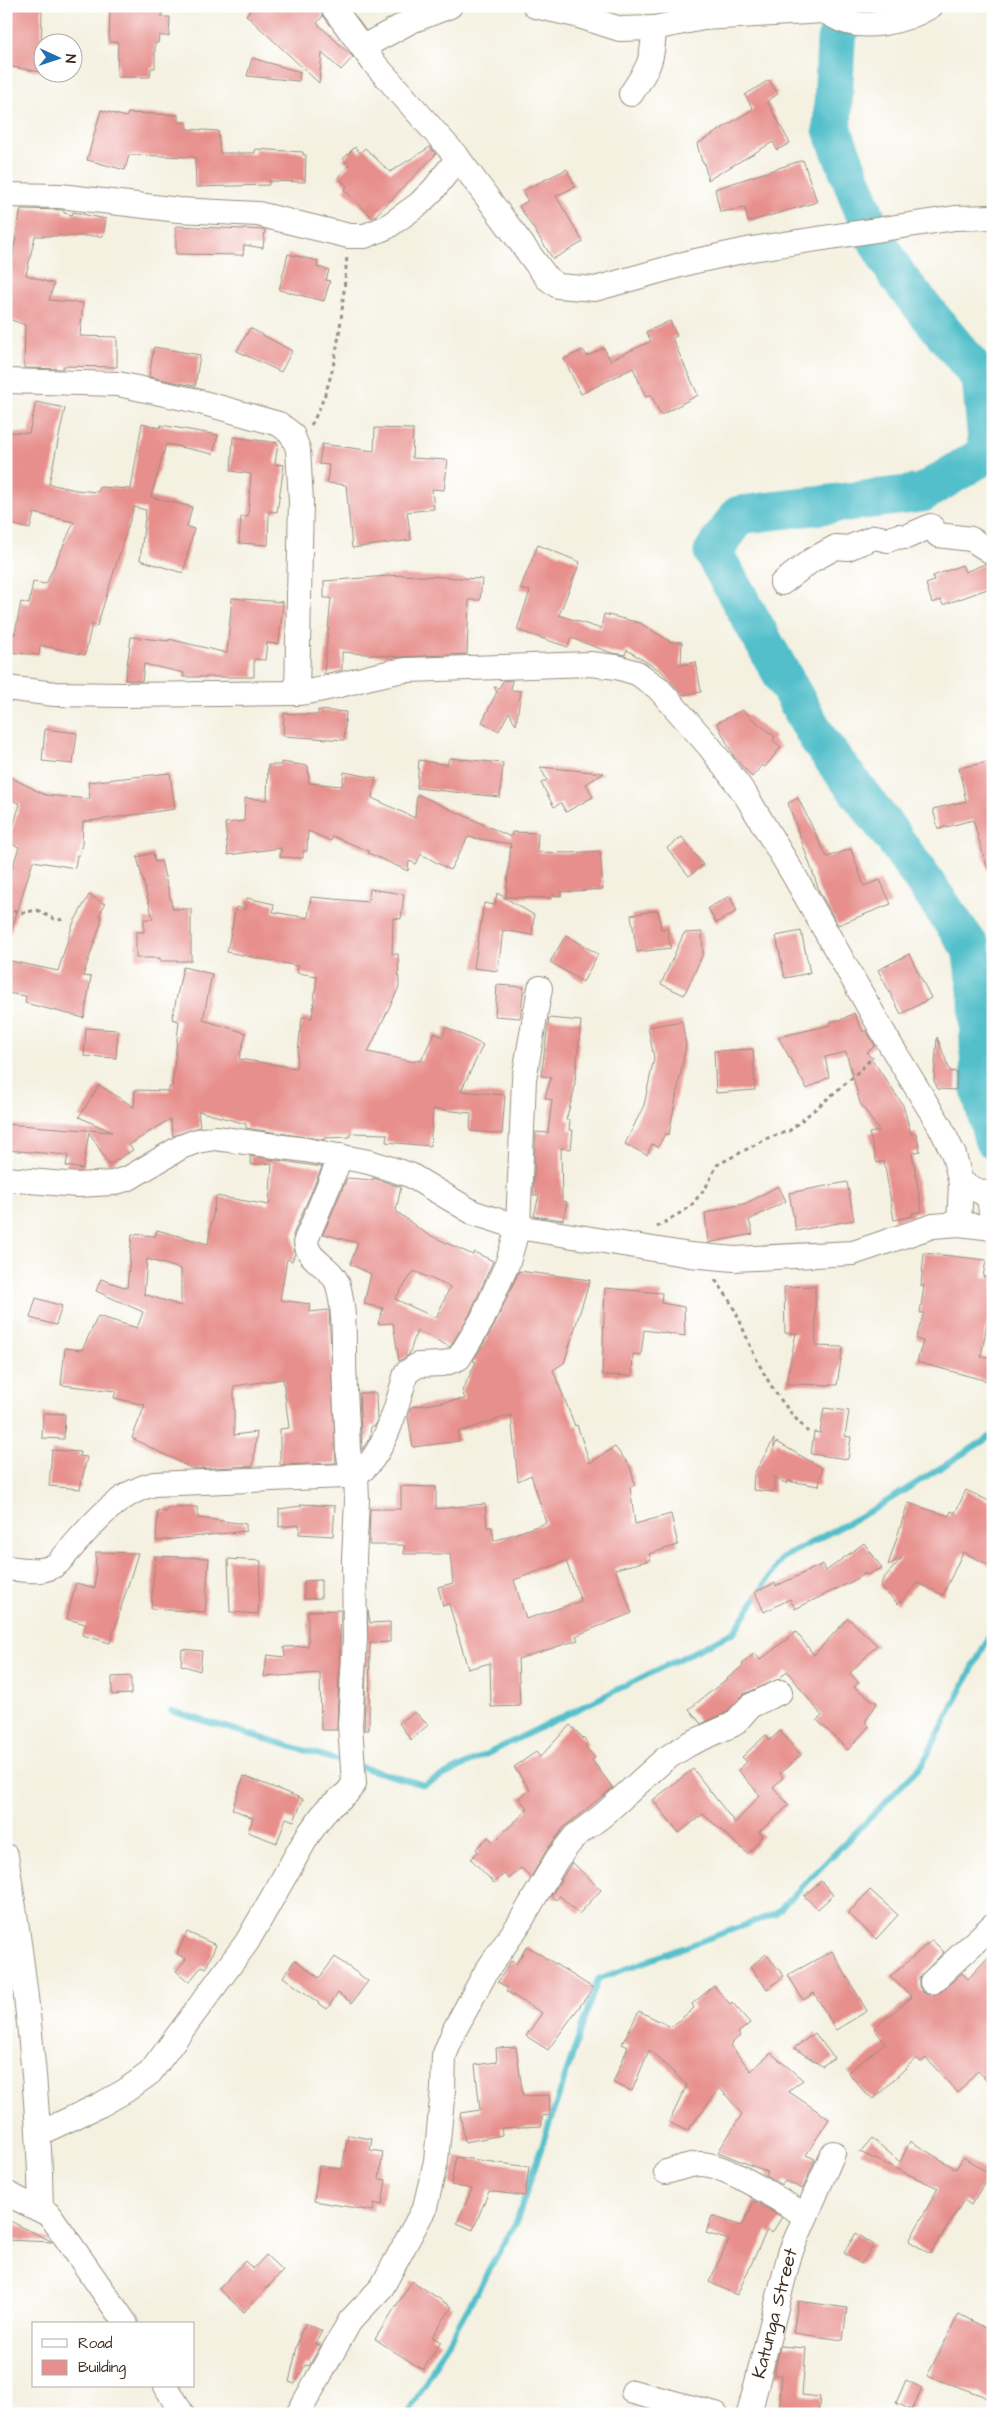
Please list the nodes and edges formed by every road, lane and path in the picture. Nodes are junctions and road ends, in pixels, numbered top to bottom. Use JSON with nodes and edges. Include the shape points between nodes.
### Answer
{"nodes":[{"id":1,"x":332,"y":6,"type":"edge"},
{"id":2,"x":450,"y":6,"type":"edge"},
{"id":3,"x":535,"y":6,"type":"edge"},
{"id":4,"x":932,"y":6,"type":"edge"},
{"id":5,"x":823,"y":8,"type":"edge"},
{"id":6,"x":654,"y":28,"type":"junction"},
{"id":7,"x":364,"y":47,"type":"junction"},
{"id":8,"x":631,"y":94,"type":"dead end"},
{"id":9,"x":458,"y":158,"type":"junction"},
{"id":10,"x":6,"y":195,"type":"edge"},
{"id":11,"x":993,"y":217,"type":"edge"},
{"id":12,"x":349,"y":236,"type":"junction"},
{"id":13,"x":6,"y":381,"type":"edge"},
{"id":14,"x":298,"y":449,"type":"junction"},
{"id":15,"x":993,"y":553,"type":"edge"},
{"id":16,"x":782,"y":583,"type":"dead end"},
{"id":17,"x":6,"y":688,"type":"edge"},
{"id":18,"x":296,"y":693,"type":"junction"},
{"id":19,"x":6,"y":908,"type":"edge"},
{"id":20,"x":64,"y":920,"type":"dead end"},
{"id":21,"x":540,"y":988,"type":"dead end"},
{"id":22,"x":891,"y":1046,"type":"junction"},
{"id":23,"x":341,"y":1156,"type":"junction"},
{"id":24,"x":6,"y":1179,"type":"edge"},
{"id":25,"x":961,"y":1183,"type":"junction"},
{"id":26,"x":959,"y":1224,"type":"junction"},
{"id":27,"x":993,"y":1227,"type":"edge"},
{"id":28,"x":518,"y":1228,"type":"junction"},
{"id":29,"x":630,"y":1247,"type":"junction"},
{"id":30,"x":714,"y":1278,"type":"dead end"},
{"id":31,"x":808,"y":1432,"type":"dead end"},
{"id":32,"x":356,"y":1474,"type":"junction"},
{"id":33,"x":6,"y":1568,"type":"edge"},
{"id":34,"x":780,"y":1692,"type":"dead end"},
{"id":35,"x":6,"y":1856,"type":"edge"},
{"id":36,"x":993,"y":1925,"type":"edge"},
{"id":37,"x":932,"y":1982,"type":"dead end"},
{"id":38,"x":40,"y":2134,"type":"junction"},
{"id":39,"x":833,"y":2154,"type":"dead end"},
{"id":40,"x":666,"y":2172,"type":"dead end"},
{"id":41,"x":6,"y":2193,"type":"edge"},
{"id":42,"x":41,"y":2209,"type":"junction"},
{"id":43,"x":806,"y":2216,"type":"junction"},
{"id":44,"x":125,"y":2322,"type":"edge"},
{"id":45,"x":167,"y":2388,"type":"edge"},
{"id":46,"x":633,"y":2392,"type":"dead end"},
{"id":47,"x":182,"y":2414,"type":"edge"},
{"id":48,"x":298,"y":2414,"type":"edge"},
{"id":49,"x":716,"y":2414,"type":"edge"},
{"id":50,"x":748,"y":2414,"type":"edge"}],
"edges":[{"from":1,"to":7,"type":"street"},
{"from":2,"to":7,"type":"street","via":[[411,21]]},
{"from":3,"to":6,"type":"street","via":[[620,29]]},
{"from":4,"to":5,"type":"street","via":[[909,16],[869,24],[843,22]]},
{"from":5,"to":6,"type":"street","via":[[703,18]]},
{"from":6,"to":8,"type":"street","via":[[653,54]]},
{"from":7,"to":9,"type":"street"},
{"from":9,"to":11,"type":"street","via":[[547,278],[558,286],[595,289],[752,249],[955,218]]},
{"from":9,"to":12,"type":"street","via":[[434,189],[402,218],[365,236]]},
{"from":10,"to":12,"type":"street","via":[[60,196],[179,210],[258,214]]},
{"from":12,"to":14,"type":"path","via":[[343,303],[332,369],[320,409]]},
{"from":13,"to":14,"type":"street","via":[[118,384],[193,400],[279,424],[292,434]]},
{"from":14,"to":18,"type":"street","via":[[301,534]]},
{"from":15,"to":16,"type":"street","via":[[971,539],[938,536],[931,526],[906,537],[888,540],[875,537],[848,548],[836,547]]},
{"from":17,"to":18,"type":"street","via":[[55,694]]},
{"from":18,"to":22,"type":"street","via":[[319,691],[384,672],[417,670],[590,664],[637,673],[658,688],[709,746],[745,794]]},
{"from":19,"to":20,"type":"path","via":[[21,913],[37,910],[54,919]]},
{"from":21,"to":28,"type":"street","via":[[523,1086]]},
{"from":22,"to":25,"type":"street","via":[[940,1126],[954,1155]]},
{"from":22,"to":29,"type":"path","via":[[877,1054],[789,1131],[768,1138],[717,1165],[706,1187],[690,1207]]},
{"from":23,"to":24,"type":"street","via":[[215,1138],[181,1147],[129,1178],[113,1183],[94,1186]]},
{"from":23,"to":28,"type":"street","via":[[410,1176],[474,1213]]},
{"from":23,"to":32,"type":"street","via":[[306,1240],[306,1248],[335,1276],[338,1286],[344,1342],[348,1450],[351,1467]]},
{"from":25,"to":26,"type":"street"},
{"from":25,"to":27,"type":"street","via":[[989,1198]]},
{"from":26,"to":27,"type":"street"},
{"from":26,"to":29,"type":"street","via":[[933,1226],[853,1253],[734,1259]]},
{"from":28,"to":29,"type":"street"},
{"from":28,"to":32,"type":"street","via":[[508,1262],[468,1346],[460,1358],[449,1363],[418,1364],[406,1373],[396,1413],[367,1464]]},
{"from":30,"to":31,"type":"path","via":[[734,1304],[774,1392]]},
{"from":32,"to":33,"type":"street","via":[[144,1486],[110,1507],[50,1569]]},
{"from":32,"to":38,"type":"street","via":[[355,1639],[350,1725],[354,1784],[326,1808],[247,1942],[150,2073],[100,2105]]},
{"from":34,"to":48,"type":"street","via":[[750,1706],[734,1724],[689,1744],[665,1759],[609,1811],[575,1836],[557,1859],[486,1972],[444,2056],[436,2161],[425,2207],[382,2287],[350,2321]]},
{"from":35,"to":38,"type":"street","via":[[21,1945]]},
{"from":36,"to":37,"type":"street"},
{"from":38,"to":42,"type":"street"},
{"from":39,"to":43,"type":"street","name":"Katunga Street"},
{"from":40,"to":43,"type":"street","via":[[700,2164],[728,2172]]},
{"from":41,"to":42,"type":"street"},
{"from":42,"to":44,"type":"street","via":[[50,2215]]},
{"from":43,"to":50,"type":"street","name":"Katunga Street","via":[[790,2253]]},
{"from":45,"to":47,"type":"street"},
{"from":46,"to":49,"type":"street"}]}
